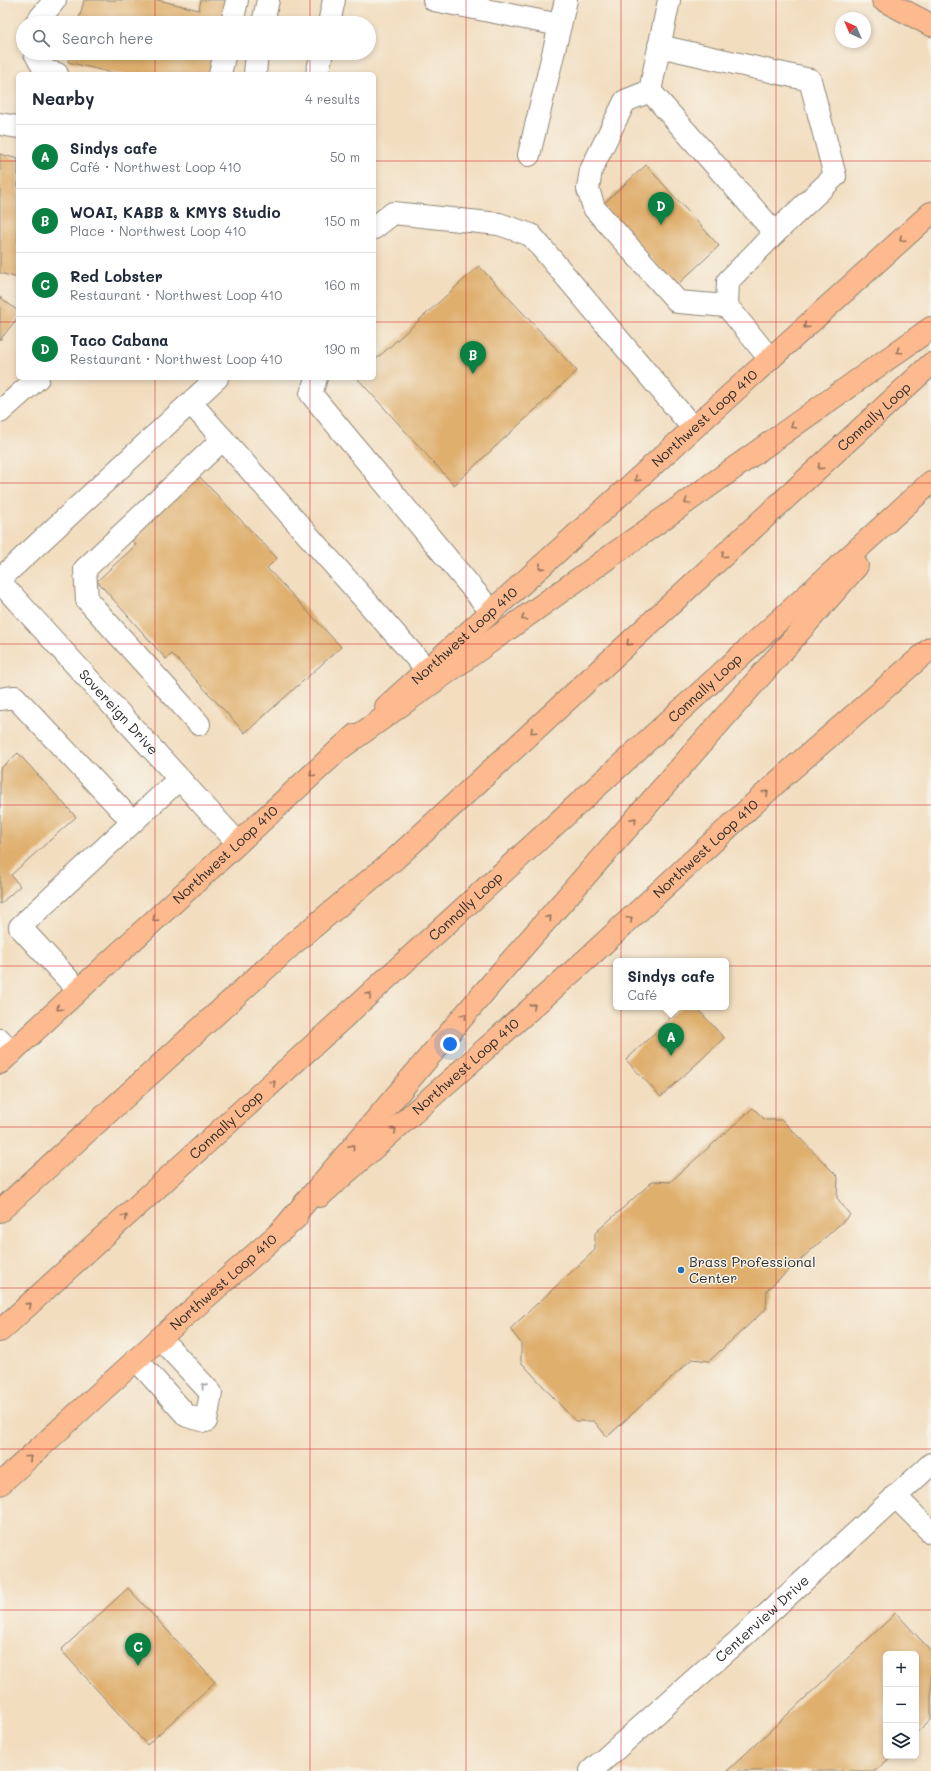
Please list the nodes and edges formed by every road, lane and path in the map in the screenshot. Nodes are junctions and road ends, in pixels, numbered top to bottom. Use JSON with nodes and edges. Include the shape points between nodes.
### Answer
{"nodes":[{"id":1,"x":55,"y":0,"type":"edge"},
{"id":2,"x":237,"y":0,"type":"edge"},
{"id":3,"x":268,"y":0,"type":"edge"},
{"id":4,"x":334,"y":0,"type":"edge"},
{"id":5,"x":434,"y":0,"type":"edge"},
{"id":6,"x":566,"y":0,"type":"edge"},
{"id":7,"x":669,"y":0,"type":"edge"},
{"id":8,"x":883,"y":0,"type":"edge"},
{"id":9,"x":42,"y":16,"type":"edge"},
{"id":10,"x":234,"y":16,"type":"edge"},
{"id":11,"x":265,"y":16,"type":"edge"},
{"id":12,"x":331,"y":16,"type":"edge"},
{"id":13,"x":931,"y":24,"type":"edge"},
{"id":14,"x":560,"y":25,"type":"junction"},
{"id":15,"x":659,"y":46,"type":"junction"},
{"id":16,"x":40,"y":60,"type":"edge"},
{"id":17,"x":223,"y":60,"type":"edge"},
{"id":18,"x":256,"y":60,"type":"edge"},
{"id":19,"x":320,"y":60,"type":"edge"},
{"id":20,"x":49,"y":72,"type":"edge"},
{"id":21,"x":220,"y":72,"type":"edge"},
{"id":22,"x":254,"y":72,"type":"edge"},
{"id":23,"x":317,"y":72,"type":"edge"},
{"id":24,"x":650,"y":91,"type":"junction"},
{"id":25,"x":0,"y":124,"type":"edge"},
{"id":26,"x":16,"y":127,"type":"edge"},
{"id":27,"x":529,"y":155,"type":"dead end"},
{"id":28,"x":931,"y":213,"type":"edge"},
{"id":29,"x":376,"y":226,"type":"edge"},
{"id":30,"x":775,"y":233,"type":"junction"},
{"id":31,"x":727,"y":306,"type":"junction"},
{"id":32,"x":931,"y":328,"type":"edge"},
{"id":33,"x":770,"y":359,"type":"junction"},
{"id":34,"x":931,"y":364,"type":"edge"},
{"id":35,"x":36,"y":380,"type":"edge"},
{"id":36,"x":215,"y":380,"type":"edge"},
{"id":37,"x":315,"y":380,"type":"edge"},
{"id":38,"x":191,"y":403,"type":"junction"},
{"id":39,"x":0,"y":412,"type":"edge"},
{"id":40,"x":694,"y":428,"type":"junction"},
{"id":41,"x":223,"y":439,"type":"junction"},
{"id":42,"x":930,"y":483,"type":"edge"},
{"id":43,"x":0,"y":578,"type":"edge"},
{"id":44,"x":0,"y":582,"type":"edge"},
{"id":45,"x":491,"y":611,"type":"junction"},
{"id":46,"x":931,"y":648,"type":"edge"},
{"id":47,"x":427,"y":670,"type":"junction"},
{"id":48,"x":0,"y":699,"type":"edge"},
{"id":49,"x":200,"y":724,"type":"dead end"},
{"id":50,"x":341,"y":748,"type":"junction"},
{"id":51,"x":179,"y":778,"type":"junction"},
{"id":52,"x":132,"y":822,"type":"junction"},
{"id":53,"x":238,"y":843,"type":"junction"},
{"id":54,"x":78,"y":990,"type":"junction"},
{"id":55,"x":4,"y":1052,"type":"edge"},
{"id":56,"x":0,"y":1211,"type":"edge"},
{"id":57,"x":282,"y":1230,"type":"junction"},
{"id":58,"x":0,"y":1331,"type":"edge"},
{"id":59,"x":160,"y":1338,"type":"junction"},
{"id":60,"x":136,"y":1359,"type":"junction"},
{"id":61,"x":931,"y":1464,"type":"edge"},
{"id":62,"x":0,"y":1484,"type":"edge"},
{"id":63,"x":895,"y":1496,"type":"junction"},
{"id":64,"x":931,"y":1532,"type":"edge"},
{"id":65,"x":591,"y":1771,"type":"edge"}],
"edges":[{"from":1,"to":9,"type":"street"},
{"from":2,"to":10,"type":"street"},
{"from":3,"to":11,"type":"street"},
{"from":4,"to":12,"type":"street"},
{"from":5,"to":14,"type":"street"},
{"from":6,"to":14,"type":"street"},
{"from":7,"to":15,"type":"street"},
{"from":8,"to":13,"type":"main road"},
{"from":14,"to":27,"type":"street"},
{"from":15,"to":24,"type":"street"},
{"from":15,"to":30,"type":"street","via":[[810,80],[836,176]]},
{"from":16,"to":20,"type":"street","via":[[45,71]]},
{"from":17,"to":21,"type":"street"},
{"from":18,"to":22,"type":"street"},
{"from":19,"to":23,"type":"street"},
{"from":24,"to":30,"type":"street"},
{"from":24,"to":31,"type":"street","via":[[625,101],[591,170],[588,189],[594,208],[678,302]]},
{"from":25,"to":26,"type":"street"},
{"from":28,"to":33,"type":"main road","name":"Northwest Loop 410","one_way":true},
{"from":29,"to":40,"type":"street","via":[[393,213],[499,224],[531,235]]},
{"from":30,"to":31,"type":"street","via":[[728,281]]},
{"from":31,"to":33,"type":"street"},
{"from":32,"to":50,"type":"main road","one_way":true},
{"from":33,"to":40,"type":"main road","name":"Northwest Loop 410"},
{"from":34,"to":56,"type":"main road","name":"Connally Loop","one_way":true,"via":[[396,858],[294,943]]},
{"from":35,"to":39,"type":"street"},
{"from":36,"to":38,"type":"street"},
{"from":37,"to":45,"type":"street","via":[[311,394]]},
{"from":38,"to":41,"type":"street"},
{"from":38,"to":43,"type":"street"},
{"from":40,"to":45,"type":"main road","name":"Northwest Loop 410","one_way":true},
{"from":41,"to":47,"type":"street"},
{"from":41,"to":49,"type":"street","via":[[85,569],[87,600]]},
{"from":57,"to":42,"type":"main road","one_way":true,"via":[[502,971]]},
{"from":58,"to":42,"type":"main road","name":"Connally Loop","one_way":true},
{"from":44,"to":51,"type":"street","name":"Sovereign Drive"},
{"from":45,"to":47,"type":"main road","name":"Northwest Loop 410"},
{"from":57,"to":46,"type":"main road","name":"Northwest Loop 410","one_way":true,"via":[[588,957],[785,775]]},
{"from":47,"to":50,"type":"main road","name":"Northwest Loop 410"},
{"from":48,"to":52,"type":"street","via":[[14,697]]},
{"from":50,"to":53,"type":"main road","name":"Northwest Loop 410","one_way":true},
{"from":51,"to":52,"type":"street"},
{"from":51,"to":53,"type":"street","name":"Sovereign Drive"},
{"from":52,"to":54,"type":"street","via":[[20,927]]},
{"from":53,"to":54,"type":"main road","name":"Northwest Loop 410","one_way":true},
{"from":54,"to":55,"type":"main road","name":"Northwest Loop 410","one_way":true},
{"from":57,"to":59,"type":"main road","name":"Northwest Loop 410"},
{"from":59,"to":60,"type":"main road","name":"Northwest Loop 410"},
{"from":60,"to":59,"type":"street","one_way":true,"via":[[187,1416],[206,1421],[211,1394]]},
{"from":62,"to":60,"type":"main road","name":"Northwest Loop 410","one_way":true},
{"from":61,"to":63,"type":"street","name":"Centerview Drive"},
{"from":63,"to":64,"type":"street"},
{"from":63,"to":65,"type":"street","name":"Centerview Drive","via":[[737,1642]]}]}
